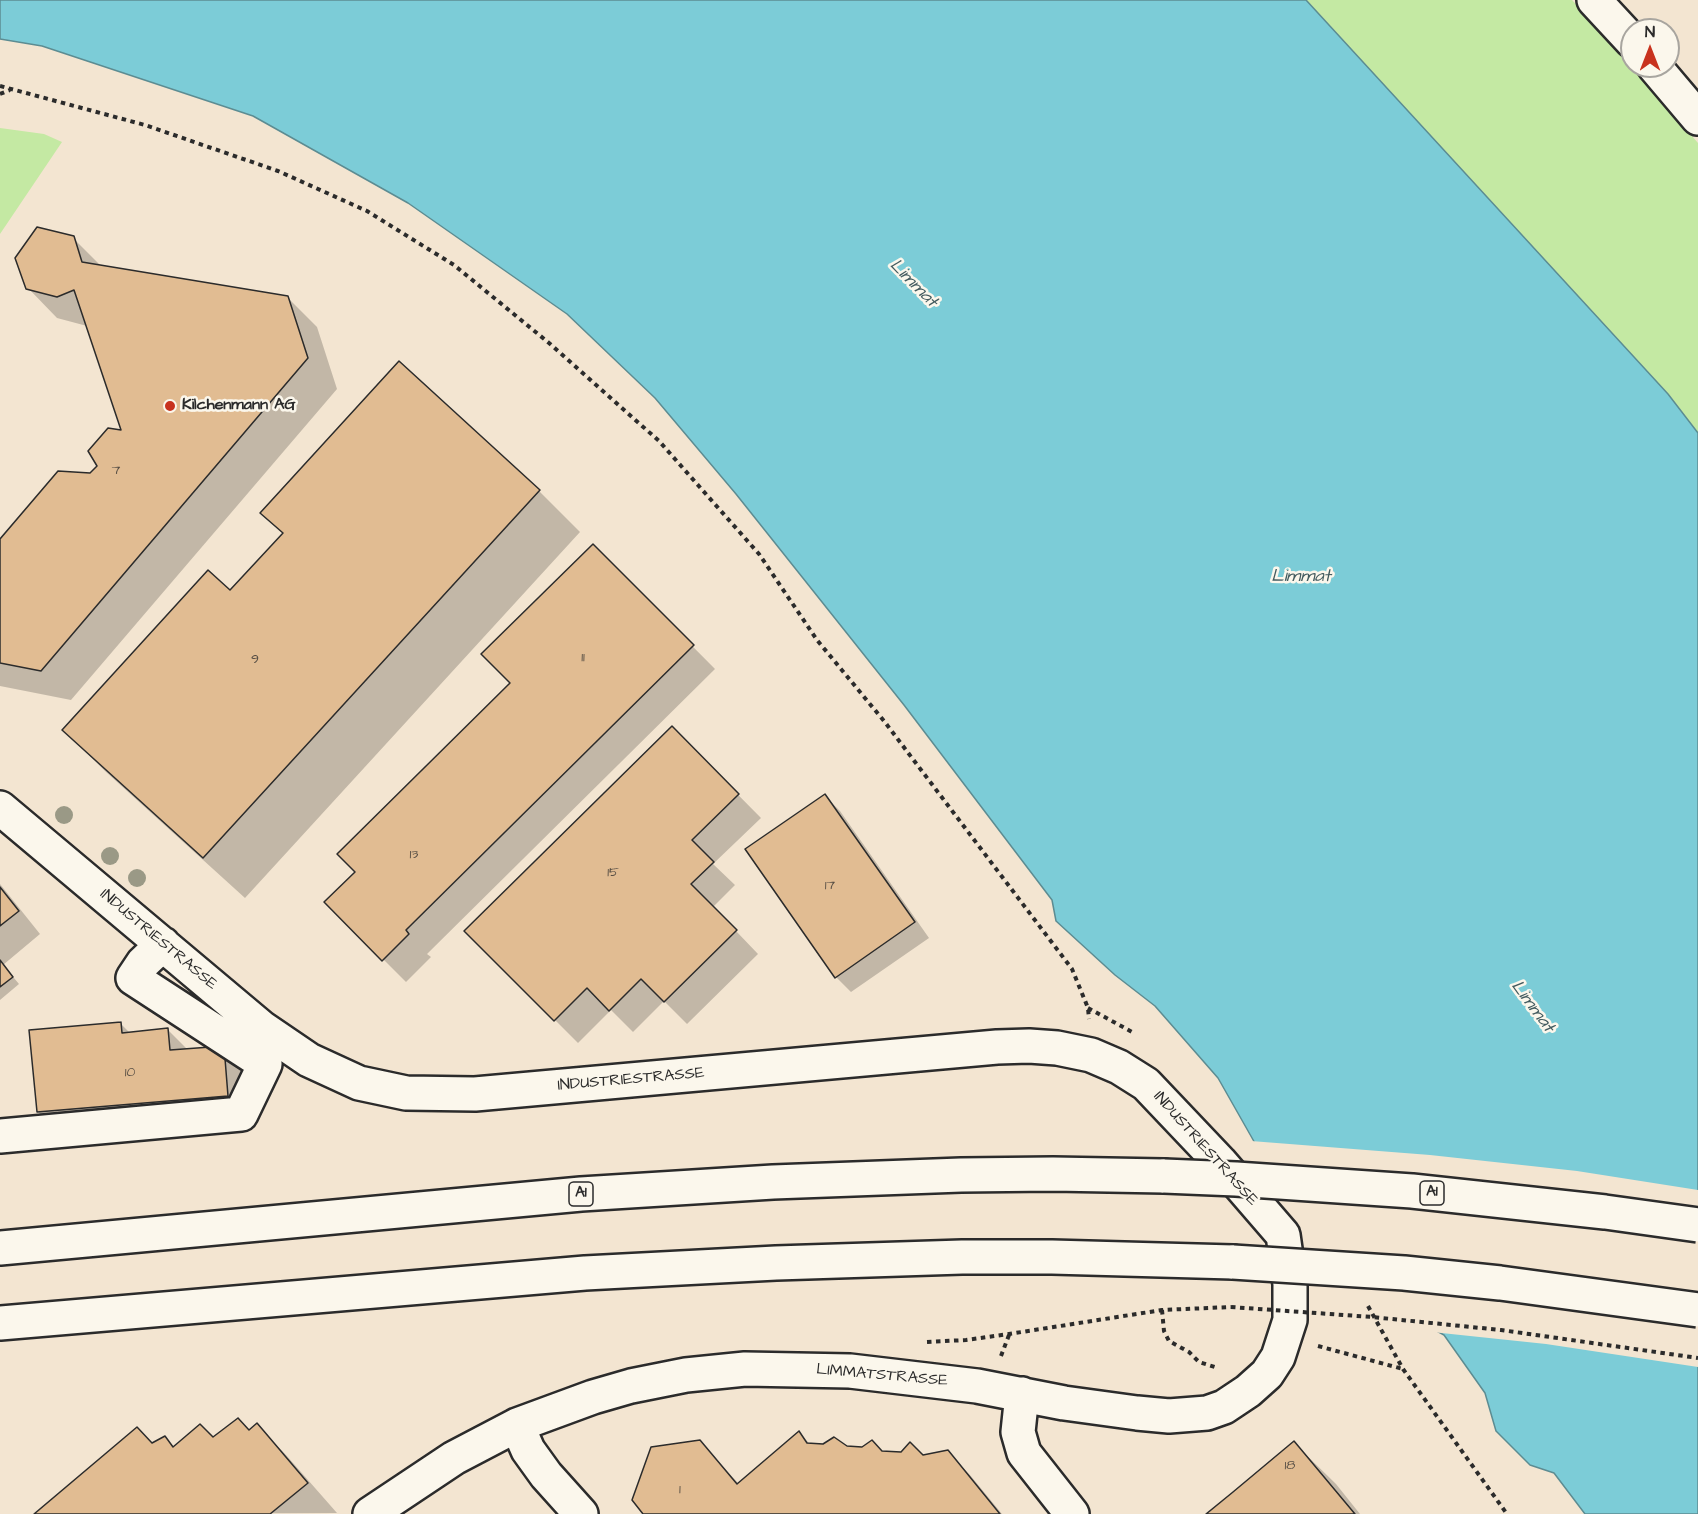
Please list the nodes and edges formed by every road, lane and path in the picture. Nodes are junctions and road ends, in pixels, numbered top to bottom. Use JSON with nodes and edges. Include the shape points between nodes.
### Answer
{"nodes":[{"id":1,"x":1594,"y":0,"type":"edge"},
{"id":2,"x":1620,"y":28,"type":"edge"},
{"id":3,"x":1664,"y":78,"type":"edge"},
{"id":4,"x":0,"y":86,"type":"edge"},
{"id":5,"x":11,"y":90,"type":"junction"},
{"id":6,"x":0,"y":94,"type":"edge"},
{"id":7,"x":1698,"y":118,"type":"edge"},
{"id":8,"x":0,"y":808,"type":"edge"},
{"id":9,"x":163,"y":944,"type":"junction"},
{"id":10,"x":1088,"y":1008,"type":"dead end"},
{"id":11,"x":0,"y":1136,"type":"edge"},
{"id":12,"x":1698,"y":1225,"type":"edge"},
{"id":13,"x":1283,"y":1235,"type":"joint"},
{"id":14,"x":0,"y":1248,"type":"edge"},
{"id":15,"x":1162,"y":1310,"type":"junction"},
{"id":16,"x":1698,"y":1310,"type":"edge"},
{"id":17,"x":0,"y":1323,"type":"edge"},
{"id":18,"x":1286,"y":1337,"type":"junction"},
{"id":19,"x":1698,"y":1358,"type":"edge"},
{"id":20,"x":888,"y":1375,"type":"junction"},
{"id":21,"x":1248,"y":1391,"type":"junction"},
{"id":22,"x":1022,"y":1394,"type":"junction"},
{"id":23,"x":517,"y":1425,"type":"junction"},
{"id":24,"x":370,"y":1514,"type":"edge"},
{"id":25,"x":581,"y":1514,"type":"edge"},
{"id":26,"x":1072,"y":1514,"type":"edge"},
{"id":27,"x":1508,"y":1514,"type":"edge"}],
"edges":[{"from":1,"to":2,"type":"main road"},
{"from":3,"to":7,"type":"main road"},
{"from":4,"to":5,"type":"path"},
{"from":5,"to":6,"type":"path"},
{"from":5,"to":10,"type":"path","via":[[156,129],[278,171],[367,211],[454,265],[549,343],[659,441],[759,554],[817,640],[1072,969]]},
{"from":8,"to":9,"type":"main road","name":"INDUSTRIESTRASSE"},
{"from":9,"to":11,"type":"main road","via":[[133,978],[265,1064],[241,1114]]},
{"from":9,"to":13,"type":"main road","name":"INDUSTRIESTRASSE","via":[[262,1028],[309,1060],[358,1083],[406,1093],[475,1094],[996,1047],[1057,1048],[1091,1055],[1119,1066],[1146,1084]]},
{"from":12,"to":14,"type":"main road","number":"A1","bridge":true,"via":[[1412,1191],[1236,1179],[960,1175],[772,1182],[522,1199]]},
{"from":13,"to":18,"type":"main road","name":"LIMMATSTRASSE","via":[[1290,1284]]},
{"from":15,"to":19,"type":"path","bridge":true,"via":[[1231,1307],[1372,1317],[1501,1330]]},
{"from":15,"to":20,"type":"path","via":[[966,1340],[901,1344],[892,1353]]},
{"from":15,"to":21,"type":"path","via":[[1169,1341],[1199,1362],[1225,1371]]},
{"from":16,"to":17,"type":"main road","bridge":true,"via":[[1404,1273],[1131,1258],[962,1257],[574,1274]]},
{"from":18,"to":21,"type":"main road","name":"LIMMATSTRASSE","via":[[1267,1374]]},
{"from":18,"to":27,"type":"path","via":[[1403,1369]]},
{"from":20,"to":22,"type":"main road","name":"LIMMATSTRASSE"},
{"from":20,"to":23,"type":"main road","name":"LIMMATSTRASSE","via":[[745,1369],[686,1375],[593,1397]]},
{"from":21,"to":22,"type":"main road","name":"LIMMATSTRASSE","via":[[1207,1413],[1169,1416]]},
{"from":22,"to":26,"type":"main road","via":[[1017,1432],[1024,1453]]},
{"from":23,"to":24,"type":"main road","name":"LIMMATSTRASSE","via":[[454,1458]]},
{"from":23,"to":25,"type":"main road","via":[[528,1450]]}]}
